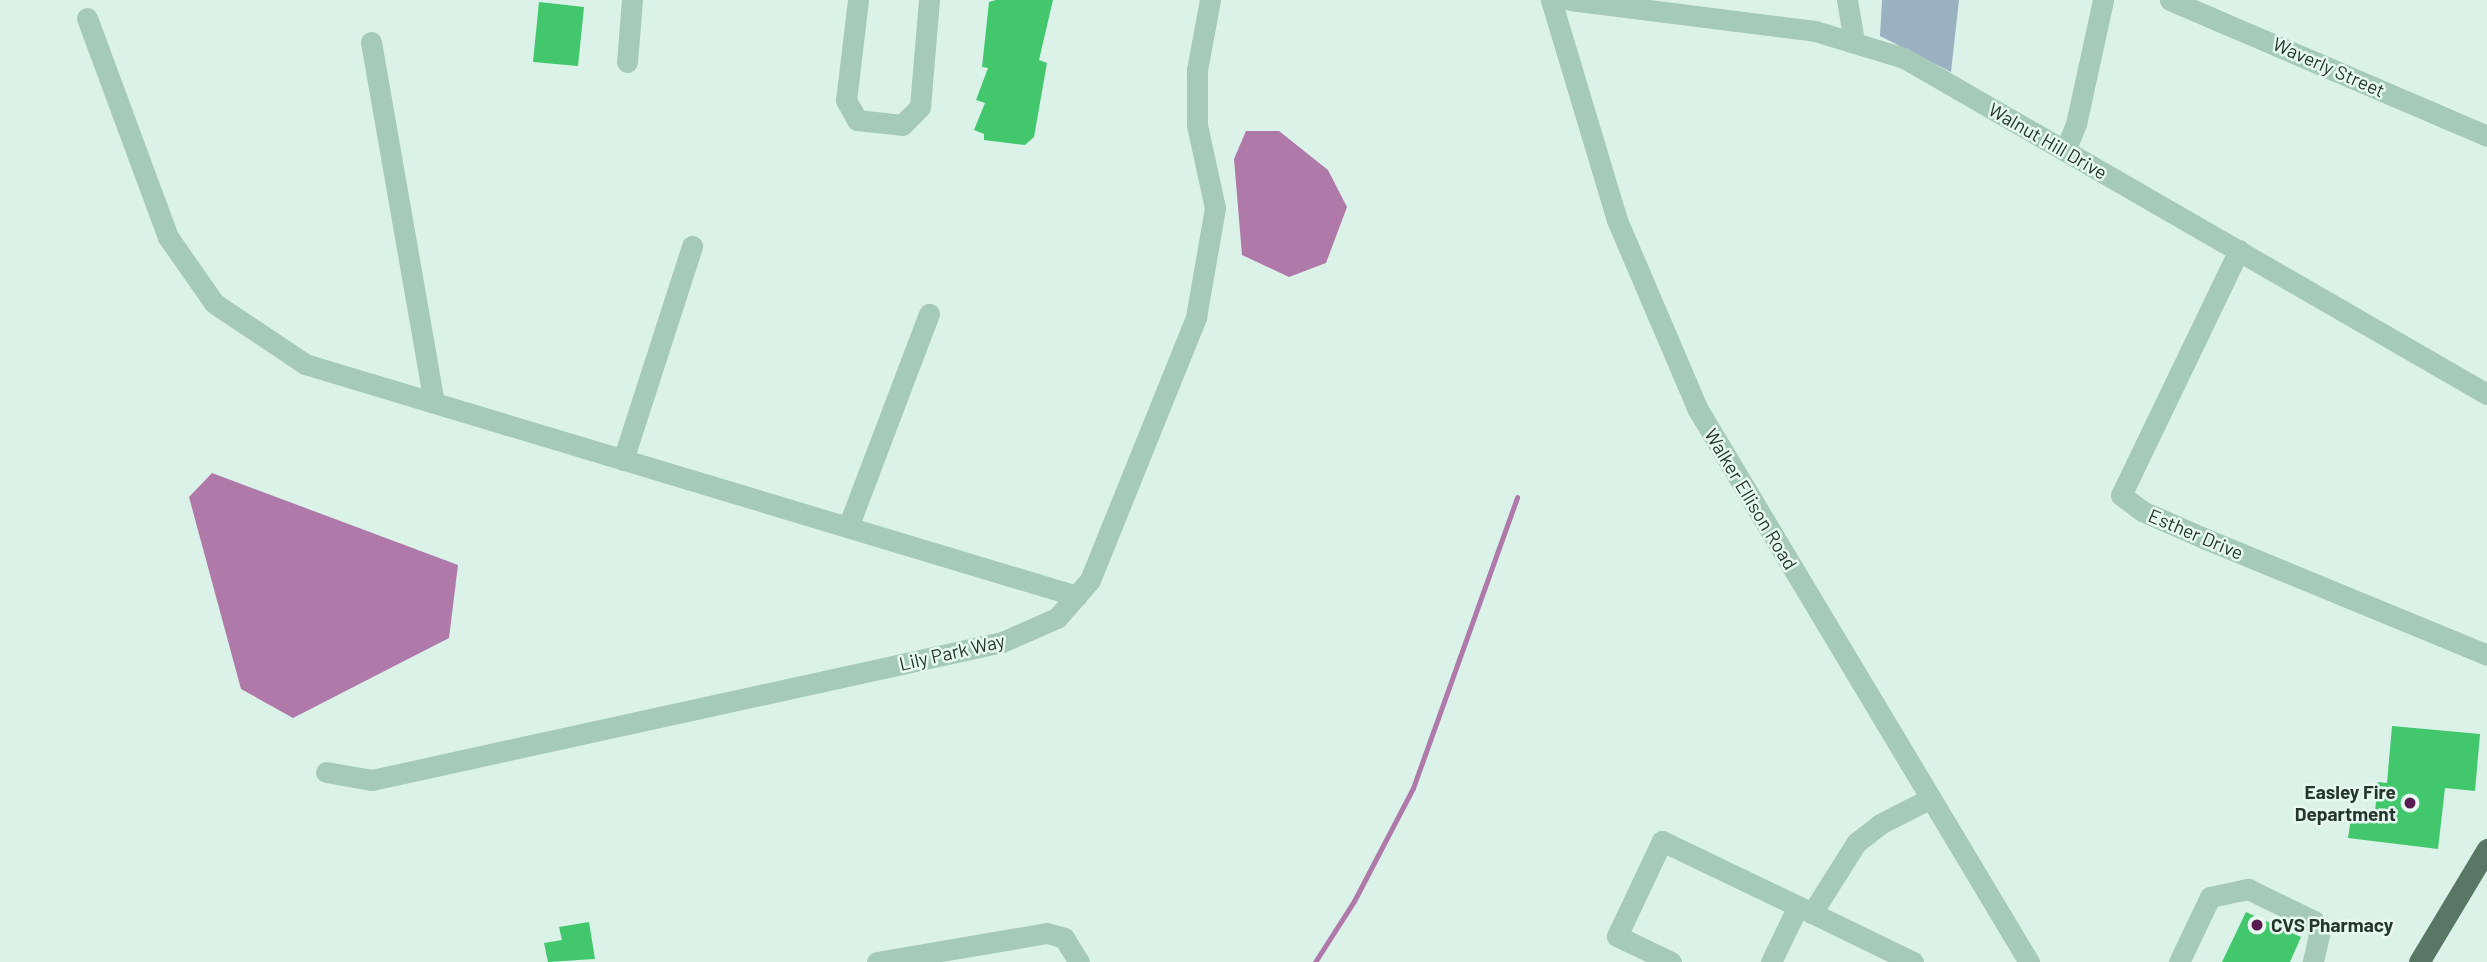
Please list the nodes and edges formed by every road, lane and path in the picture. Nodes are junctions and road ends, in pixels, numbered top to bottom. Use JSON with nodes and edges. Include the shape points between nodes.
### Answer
{"nodes":[{"id":1,"x":632,"y":0,"type":"edge"},
{"id":2,"x":858,"y":0,"type":"edge"},
{"id":3,"x":929,"y":0,"type":"edge"},
{"id":4,"x":1210,"y":0,"type":"edge"},
{"id":5,"x":1551,"y":0,"type":"edge"},
{"id":6,"x":1570,"y":0,"type":"edge"},
{"id":7,"x":1847,"y":0,"type":"edge"},
{"id":8,"x":2103,"y":0,"type":"edge"},
{"id":9,"x":2169,"y":0,"type":"edge"},
{"id":10,"x":88,"y":18,"type":"dead end"},
{"id":11,"x":1854,"y":41,"type":"junction"},
{"id":12,"x":372,"y":42,"type":"dead end"},
{"id":13,"x":627,"y":61,"type":"dead end"},
{"id":14,"x":2487,"y":136,"type":"edge"},
{"id":15,"x":2065,"y":151,"type":"junction"},
{"id":16,"x":692,"y":246,"type":"dead end"},
{"id":17,"x":2239,"y":250,"type":"junction"},
{"id":18,"x":929,"y":314,"type":"dead end"},
{"id":19,"x":2487,"y":394,"type":"edge"},
{"id":20,"x":434,"y":403,"type":"junction"},
{"id":21,"x":623,"y":460,"type":"junction"},
{"id":22,"x":848,"y":527,"type":"junction"},
{"id":23,"x":1077,"y":596,"type":"junction"},
{"id":24,"x":2487,"y":655,"type":"edge"},
{"id":25,"x":326,"y":772,"type":"dead end"},
{"id":26,"x":1931,"y":798,"type":"junction"},
{"id":27,"x":2487,"y":849,"type":"edge"},
{"id":28,"x":1805,"y":909,"type":"junction"},
{"id":29,"x":877,"y":962,"type":"edge"},
{"id":30,"x":1079,"y":962,"type":"edge"},
{"id":31,"x":1671,"y":962,"type":"edge"},
{"id":32,"x":1771,"y":962,"type":"edge"},
{"id":33,"x":1913,"y":962,"type":"edge"},
{"id":34,"x":2029,"y":962,"type":"edge"},
{"id":35,"x":2179,"y":962,"type":"edge"},
{"id":36,"x":2314,"y":962,"type":"edge"},
{"id":37,"x":2419,"y":962,"type":"edge"}],
"edges":[{"from":1,"to":13,"type":"street"},
{"from":2,"to":3,"type":"street","via":[[846,100],[857,120],[902,125],[920,107]]},
{"from":4,"to":23,"type":"street","name":"Lily Park Way","via":[[1197,69],[1197,125],[1215,208],[1212,252],[1196,317],[1090,580]]},
{"from":5,"to":26,"type":"street","name":"Walker Ellison Road","via":[[1617,220],[1697,408]]},
{"from":6,"to":11,"type":"street","name":"Walnut Hill Drive","via":[[1703,14]]},
{"from":7,"to":11,"type":"street"},
{"from":8,"to":15,"type":"street","via":[[2076,124]]},
{"from":9,"to":14,"type":"street","name":"Waverly Street"},
{"from":10,"to":20,"type":"street","via":[[168,237],[214,303],[305,365]]},
{"from":11,"to":15,"type":"street","name":"Walnut Hill Drive","via":[[1904,58]]},
{"from":12,"to":20,"type":"street"},
{"from":15,"to":17,"type":"street","name":"Walnut Hill Drive"},
{"from":16,"to":21,"type":"street"},
{"from":17,"to":19,"type":"street","name":"Walnut Hill Drive"},
{"from":17,"to":24,"type":"street","name":"Esther Drive","via":[[2121,495],[2141,510],[2206,539]]},
{"from":18,"to":22,"type":"street"},
{"from":20,"to":21,"type":"street"},
{"from":21,"to":22,"type":"street"},
{"from":22,"to":23,"type":"street"},
{"from":23,"to":25,"type":"street","name":"Lily Park Way","via":[[1057,618],[1002,642],[372,780]]},
{"from":26,"to":28,"type":"street","via":[[1880,824],[1856,843]]},
{"from":26,"to":34,"type":"street","name":"Walker Ellison Road"},
{"from":27,"to":37,"type":"main road"},
{"from":28,"to":31,"type":"street","via":[[1662,841],[1617,936]]},
{"from":28,"to":32,"type":"street"},
{"from":28,"to":33,"type":"street"},
{"from":29,"to":30,"type":"street","via":[[1047,933],[1064,938]]},
{"from":35,"to":36,"type":"street","via":[[2210,897],[2248,889],[2314,921],[2319,935]]}]}
